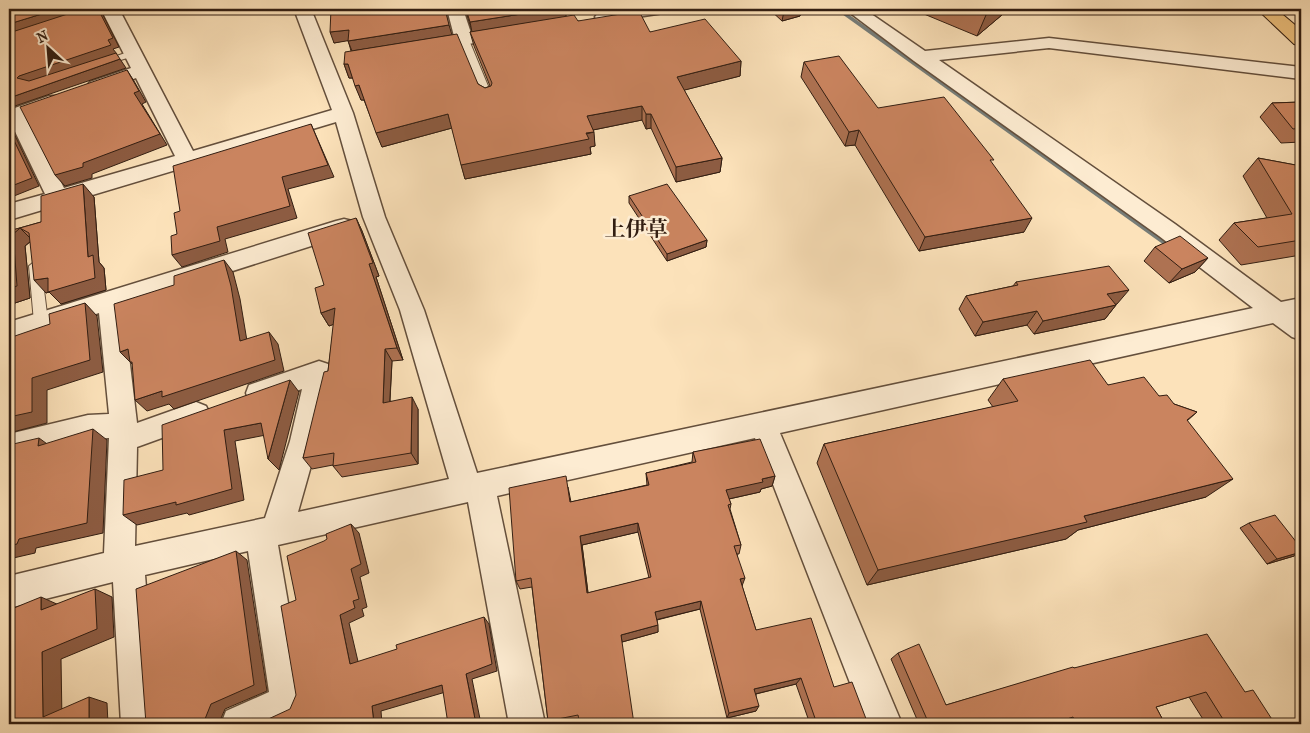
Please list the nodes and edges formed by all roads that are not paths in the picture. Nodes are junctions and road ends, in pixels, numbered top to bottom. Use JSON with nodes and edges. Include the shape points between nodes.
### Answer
{"nodes":[{"id":1,"x":110,"y":9,"type":"edge"},
{"id":2,"x":303,"y":9,"type":"edge"},
{"id":3,"x":455,"y":9,"type":"edge"},
{"id":4,"x":657,"y":9,"type":"edge"},
{"id":5,"x":853,"y":9,"type":"edge"},
{"id":6,"x":1266,"y":9,"type":"edge"},
{"id":7,"x":588,"y":20,"type":"edge"},
{"id":8,"x":521,"y":31,"type":"edge"},
{"id":9,"x":464,"y":40,"type":"junction"},
{"id":10,"x":1301,"y":40,"type":"edge"},
{"id":11,"x":408,"y":49,"type":"edge"},
{"id":12,"x":920,"y":57,"type":"junction"},
{"id":13,"x":343,"y":60,"type":"edge"},
{"id":14,"x":138,"y":61,"type":"junction"},
{"id":15,"x":324,"y":63,"type":"junction"},
{"id":16,"x":87,"y":68,"type":"edge"},
{"id":17,"x":1301,"y":73,"type":"edge"},
{"id":18,"x":488,"y":98,"type":"edge"},
{"id":19,"x":343,"y":112,"type":"junction"},
{"id":20,"x":187,"y":159,"type":"junction"},
{"id":21,"x":58,"y":197,"type":"junction"},
{"id":22,"x":9,"y":212,"type":"edge"},
{"id":23,"x":374,"y":217,"type":"junction"},
{"id":24,"x":34,"y":256,"type":"edge"},
{"id":25,"x":110,"y":301,"type":"junction"},
{"id":26,"x":1289,"y":309,"type":"edge"},
{"id":27,"x":41,"y":322,"type":"junction"},
{"id":28,"x":1301,"y":330,"type":"edge"},
{"id":29,"x":9,"y":332,"type":"edge"},
{"id":30,"x":763,"y":424,"type":"junction"},
{"id":31,"x":123,"y":433,"type":"junction"},
{"id":32,"x":9,"y":446,"type":"edge"},
{"id":33,"x":473,"y":488,"type":"junction"},
{"id":34,"x":269,"y":532,"type":"junction"},
{"id":35,"x":123,"y":564,"type":"junction"},
{"id":36,"x":9,"y":592,"type":"edge"},
{"id":37,"x":139,"y":724,"type":"edge"},
{"id":38,"x":240,"y":724,"type":"edge"},
{"id":39,"x":527,"y":724,"type":"edge"},
{"id":40,"x":884,"y":724,"type":"edge"}],
"edges":[{"from":1,"to":14,"type":"street"},
{"from":2,"to":15,"type":"street"},
{"from":3,"to":9,"type":"street"},
{"from":4,"to":7,"type":"street"},
{"from":5,"to":12,"type":"street"},
{"from":6,"to":10,"type":"main road"},
{"from":8,"to":9,"type":"street"},
{"from":9,"to":11,"type":"street"},
{"from":9,"to":18,"type":"lane"},
{"from":12,"to":17,"type":"street","via":[[1049,43]]},
{"from":12,"to":26,"type":"street","via":[[1167,230]]},
{"from":13,"to":15,"type":"street"},
{"from":14,"to":16,"type":"lane"},
{"from":14,"to":20,"type":"street"},
{"from":14,"to":21,"type":"street","via":[[75,94],[16,114]]},
{"from":15,"to":19,"type":"street"},
{"from":19,"to":20,"type":"street"},
{"from":19,"to":23,"type":"street"},
{"from":20,"to":21,"type":"street"},
{"from":21,"to":22,"type":"street"},
{"from":23,"to":25,"type":"street"},
{"from":23,"to":33,"type":"street","via":[[412,310]]},
{"from":24,"to":27,"type":"lane"},
{"from":25,"to":27,"type":"street"},
{"from":25,"to":31,"type":"street"},
{"from":26,"to":28,"type":"street"},
{"from":26,"to":30,"type":"street"},
{"from":27,"to":29,"type":"street"},
{"from":30,"to":33,"type":"street"},
{"from":30,"to":40,"type":"street"},
{"from":31,"to":32,"type":"street","via":[[88,427]]},
{"from":31,"to":34,"type":"street","via":[[226,404],[320,372],[304,441]]},
{"from":31,"to":35,"type":"street"},
{"from":33,"to":34,"type":"street"},
{"from":33,"to":39,"type":"street"},
{"from":34,"to":35,"type":"street"},
{"from":34,"to":38,"type":"street","via":[[288,701]]},
{"from":35,"to":36,"type":"street"},
{"from":35,"to":37,"type":"street"}]}
